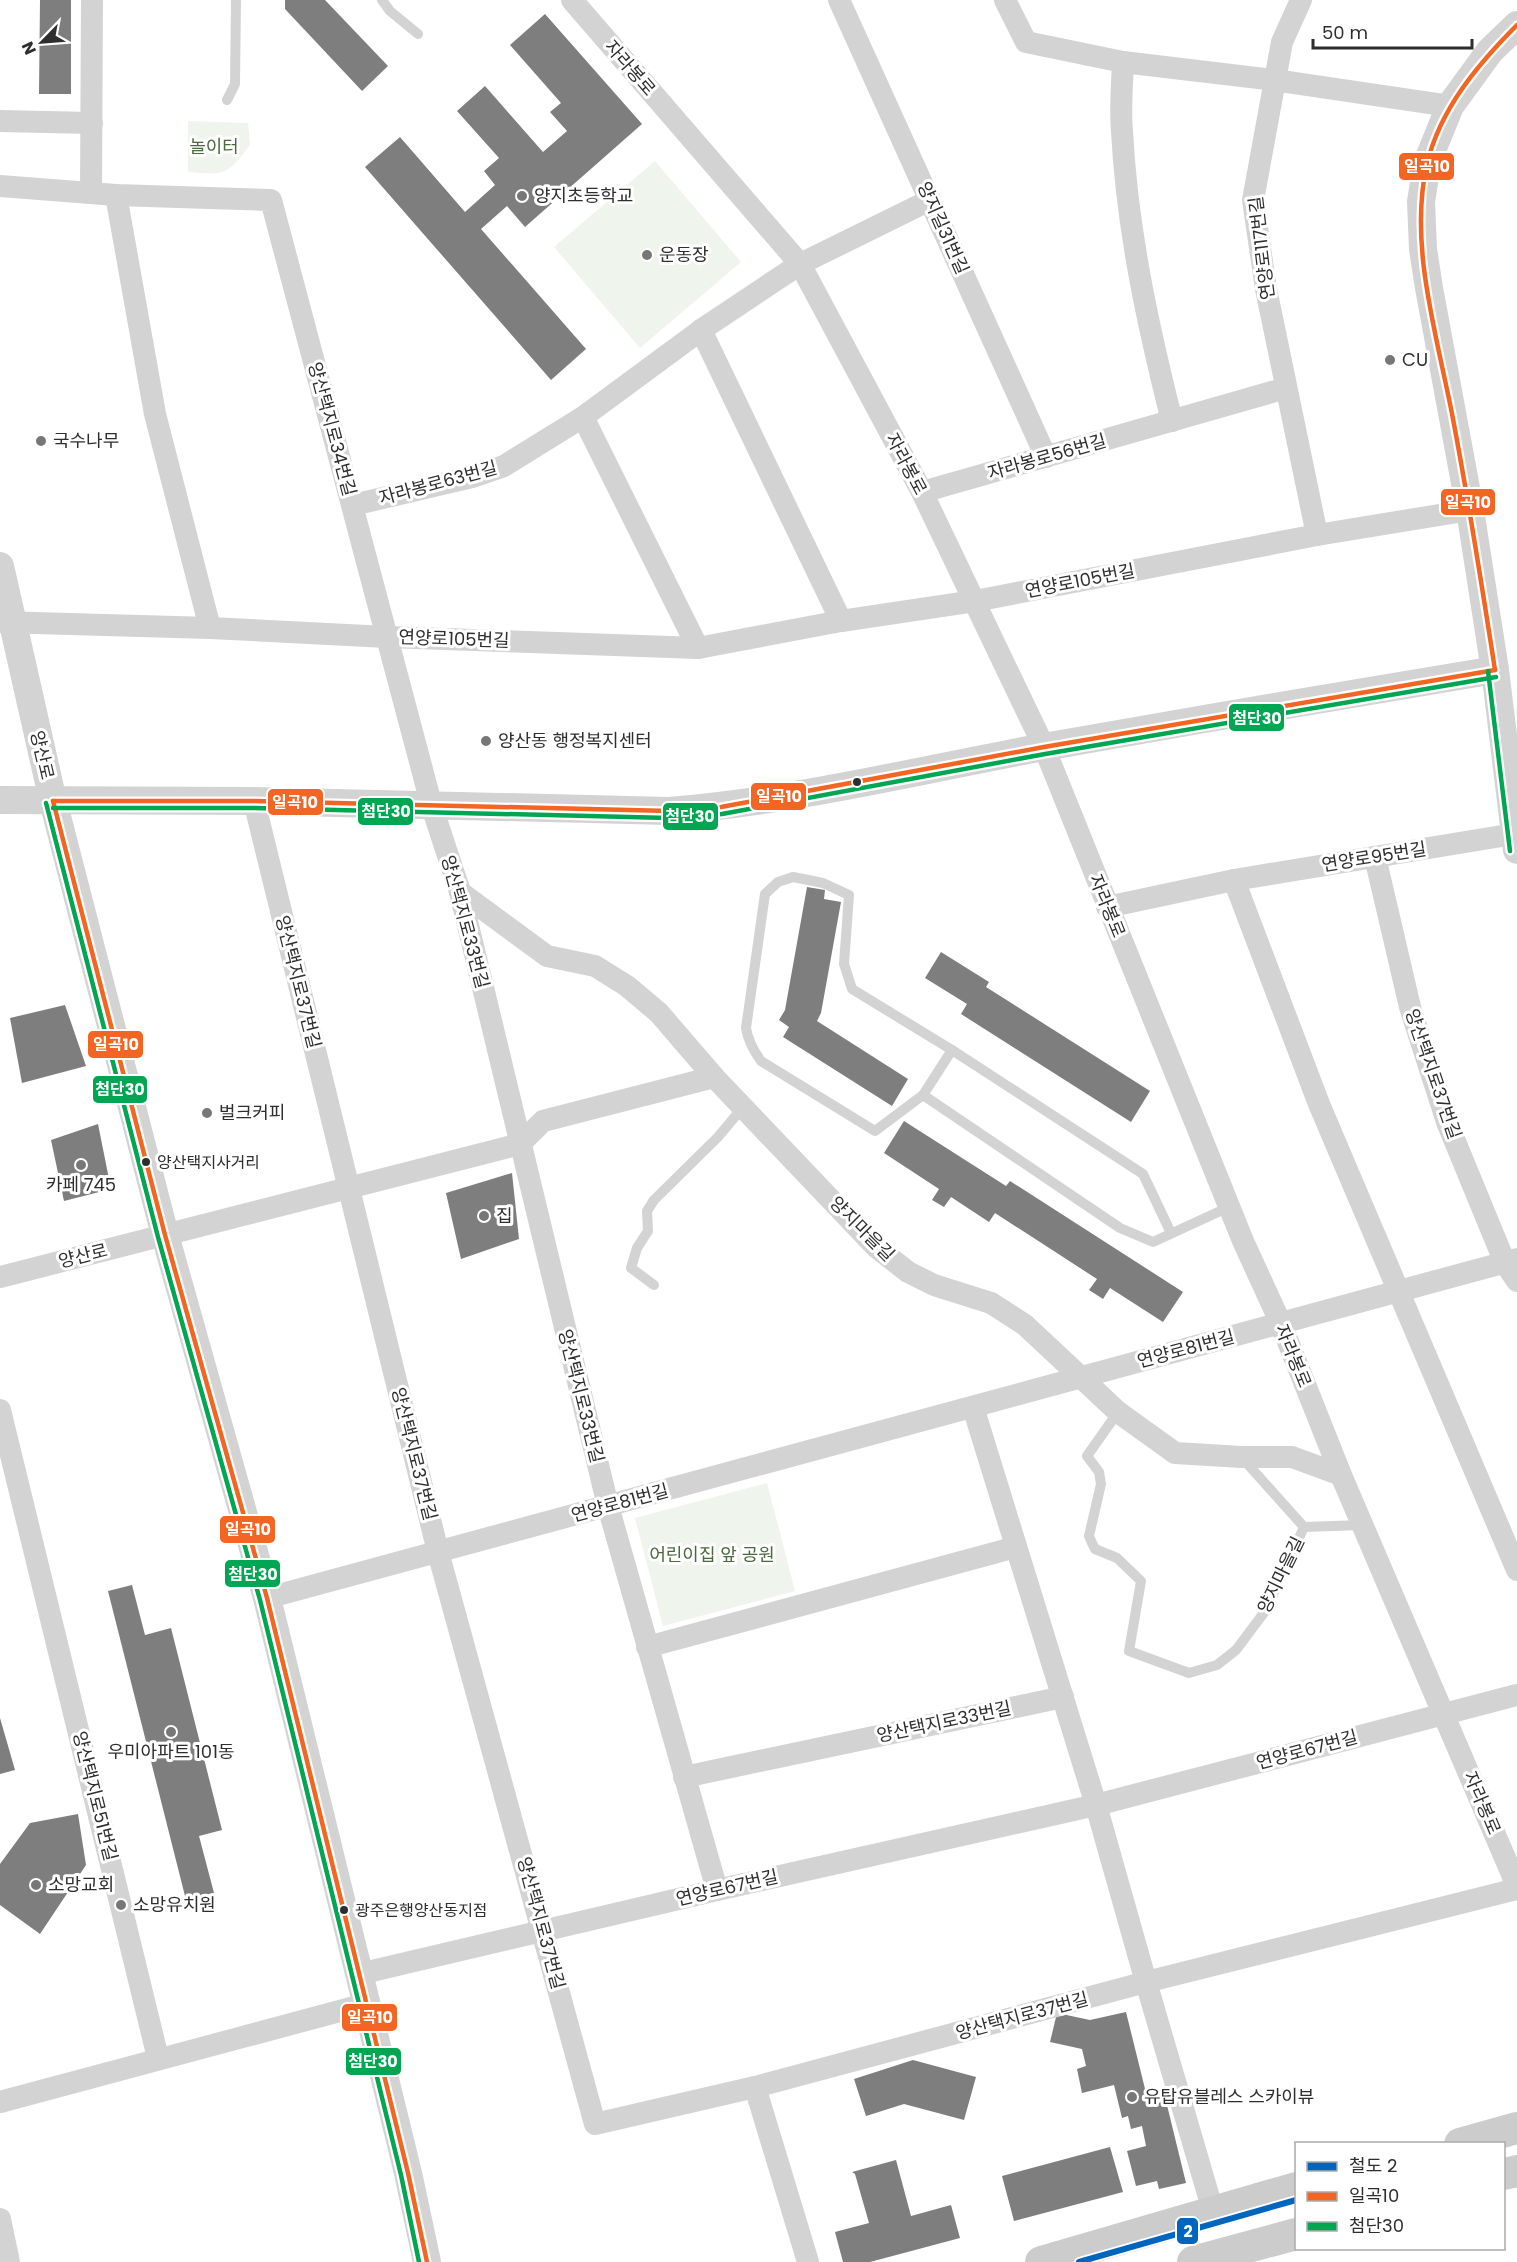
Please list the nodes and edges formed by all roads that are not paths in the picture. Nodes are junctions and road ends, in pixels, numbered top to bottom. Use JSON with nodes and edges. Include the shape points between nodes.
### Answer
{"nodes":[{"id":1,"x":92,"y":0,"type":"edge"},
{"id":2,"x":236,"y":0,"type":"edge"},
{"id":3,"x":382,"y":0,"type":"edge"},
{"id":4,"x":572,"y":0,"type":"edge"},
{"id":5,"x":839,"y":0,"type":"edge"},
{"id":6,"x":1005,"y":0,"type":"edge"},
{"id":7,"x":1301,"y":0,"type":"edge"},
{"id":8,"x":1517,"y":25,"type":"edge"},
{"id":9,"x":418,"y":34,"type":"dead end"},
{"id":10,"x":1122,"y":62,"type":"junction"},
{"id":11,"x":1274,"y":80,"type":"junction"},
{"id":12,"x":227,"y":100,"type":"dead end"},
{"id":13,"x":1450,"y":106,"type":"junction"},
{"id":14,"x":0,"y":121,"type":"edge"},
{"id":15,"x":92,"y":123,"type":"junction"},
{"id":16,"x":0,"y":186,"type":"edge"},
{"id":17,"x":91,"y":193,"type":"junction"},
{"id":18,"x":116,"y":195,"type":"junction"},
{"id":19,"x":930,"y":200,"type":"junction"},
{"id":20,"x":800,"y":264,"type":"junction"},
{"id":21,"x":701,"y":330,"type":"junction"},
{"id":22,"x":1286,"y":388,"type":"junction"},
{"id":23,"x":583,"y":417,"type":"junction"},
{"id":24,"x":1172,"y":421,"type":"junction"},
{"id":25,"x":1046,"y":457,"type":"junction"},
{"id":26,"x":922,"y":492,"type":"junction"},
{"id":27,"x":352,"y":505,"type":"junction"},
{"id":28,"x":1470,"y":510,"type":"junction"},
{"id":29,"x":1317,"y":535,"type":"junction"},
{"id":30,"x":0,"y":566,"type":"edge"},
{"id":31,"x":975,"y":601,"type":"junction"},
{"id":32,"x":841,"y":621,"type":"junction"},
{"id":33,"x":6,"y":622,"type":"edge"},
{"id":34,"x":210,"y":628,"type":"junction"},
{"id":35,"x":387,"y":637,"type":"junction"},
{"id":36,"x":698,"y":648,"type":"junction"},
{"id":37,"x":1495,"y":670,"type":"junction"},
{"id":38,"x":1044,"y":747,"type":"junction"},
{"id":39,"x":0,"y":800,"type":"edge"},
{"id":40,"x":53,"y":801,"type":"junction"},
{"id":41,"x":254,"y":801,"type":"junction"},
{"id":42,"x":432,"y":807,"type":"junction"},
{"id":43,"x":1515,"y":842,"type":"edge"},
{"id":44,"x":1375,"y":857,"type":"junction"},
{"id":45,"x":1234,"y":880,"type":"junction"},
{"id":46,"x":460,"y":892,"type":"junction"},
{"id":47,"x":1107,"y":907,"type":"junction"},
{"id":48,"x":952,"y":1050,"type":"junction"},
{"id":49,"x":714,"y":1077,"type":"junction"},
{"id":50,"x":922,"y":1095,"type":"junction"},
{"id":51,"x":743,"y":1107,"type":"junction"},
{"id":52,"x":520,"y":1144,"type":"junction"},
{"id":53,"x":349,"y":1188,"type":"junction"},
{"id":54,"x":1229,"y":1207,"type":"junction"},
{"id":55,"x":1171,"y":1233,"type":"junction"},
{"id":56,"x":165,"y":1235,"type":"junction"},
{"id":57,"x":1513,"y":1268,"type":"edge"},
{"id":58,"x":0,"y":1277,"type":"edge"},
{"id":59,"x":654,"y":1285,"type":"dead end"},
{"id":60,"x":1398,"y":1292,"type":"junction"},
{"id":61,"x":1281,"y":1324,"type":"junction"},
{"id":62,"x":1081,"y":1378,"type":"junction"},
{"id":63,"x":973,"y":1407,"type":"junction"},
{"id":64,"x":0,"y":1410,"type":"edge"},
{"id":65,"x":1118,"y":1412,"type":"junction"},
{"id":66,"x":1242,"y":1457,"type":"junction"},
{"id":67,"x":1341,"y":1475,"type":"junction"},
{"id":68,"x":608,"y":1506,"type":"junction"},
{"id":69,"x":1363,"y":1526,"type":"junction"},
{"id":70,"x":1304,"y":1527,"type":"junction"},
{"id":71,"x":1016,"y":1547,"type":"junction"},
{"id":72,"x":438,"y":1552,"type":"junction"},
{"id":73,"x":1517,"y":1570,"type":"edge"},
{"id":74,"x":267,"y":1598,"type":"junction"},
{"id":75,"x":647,"y":1647,"type":"junction"},
{"id":76,"x":1517,"y":1695,"type":"edge"},
{"id":77,"x":1063,"y":1697,"type":"junction"},
{"id":78,"x":1445,"y":1713,"type":"junction"},
{"id":79,"x":684,"y":1777,"type":"junction"},
{"id":80,"x":1096,"y":1805,"type":"junction"},
{"id":81,"x":1517,"y":1888,"type":"edge"},
{"id":82,"x":717,"y":1890,"type":"junction"},
{"id":83,"x":544,"y":1930,"type":"junction"},
{"id":84,"x":359,"y":1974,"type":"junction"},
{"id":85,"x":1146,"y":1982,"type":"junction"},
{"id":86,"x":366,"y":2004,"type":"junction"},
{"id":87,"x":158,"y":2058,"type":"junction"},
{"id":88,"x":755,"y":2087,"type":"junction"},
{"id":89,"x":0,"y":2102,"type":"edge"},
{"id":90,"x":1517,"y":2128,"type":"edge"},
{"id":91,"x":1467,"y":2142,"type":"edge"},
{"id":92,"x":1295,"y":2188,"type":"edge"},
{"id":93,"x":1213,"y":2211,"type":"junction"},
{"id":94,"x":0,"y":2219,"type":"edge"},
{"id":95,"x":1295,"y":2234,"type":"edge"},
{"id":96,"x":9,"y":2262,"type":"edge"},
{"id":97,"x":427,"y":2262,"type":"edge"},
{"id":98,"x":808,"y":2262,"type":"edge"},
{"id":99,"x":1041,"y":2262,"type":"edge"},
{"id":100,"x":1193,"y":2262,"type":"edge"}],
"edges":[{"from":1,"to":15,"type":"street"},
{"from":2,"to":12,"type":"lane","via":[[235,84]]},
{"from":3,"to":9,"type":"lane"},
{"from":4,"to":20,"type":"street","name":"자라봉로"},
{"from":5,"to":19,"type":"street","name":"양지길31번길"},
{"from":6,"to":10,"type":"street","via":[[1026,42]]},
{"from":7,"to":11,"type":"street","name":"연양로117번길","via":[[1282,42]]},
{"from":8,"to":13,"type":"street","via":[[1490,51]]},
{"from":10,"to":11,"type":"street"},
{"from":10,"to":24,"type":"street","via":[[1122,131],[1133,235]]},
{"from":11,"to":13,"type":"street"},
{"from":11,"to":22,"type":"street","name":"연양로117번길","via":[[1253,200]]},
{"from":13,"to":28,"type":"street","via":[[1427,163],[1421,202],[1423,249]]},
{"from":14,"to":15,"type":"street"},
{"from":15,"to":17,"type":"street"},
{"from":16,"to":17,"type":"street","name":"양산택지로34번길"},
{"from":17,"to":18,"type":"street","name":"양산택지로34번길"},
{"from":18,"to":27,"type":"street","name":"양산택지로34번길","via":[[271,200]]},
{"from":18,"to":34,"type":"street","via":[[155,414]]},
{"from":19,"to":20,"type":"street","name":"자라봉로63번길"},
{"from":19,"to":25,"type":"street","name":"양지길31번길"},
{"from":20,"to":21,"type":"street","name":"자라봉로63번길"},
{"from":20,"to":26,"type":"street","name":"자라봉로"},
{"from":21,"to":23,"type":"street","name":"자라봉로63번길"},
{"from":21,"to":32,"type":"street"},
{"from":22,"to":24,"type":"street","name":"자라봉로56번길"},
{"from":22,"to":29,"type":"street"},
{"from":23,"to":27,"type":"street","name":"자라봉로63번길","via":[[504,466]]},
{"from":23,"to":36,"type":"street"},
{"from":24,"to":25,"type":"street","name":"자라봉로56번길"},
{"from":25,"to":26,"type":"street","name":"자라봉로56번길"},
{"from":26,"to":31,"type":"street","name":"자라봉로"},
{"from":27,"to":35,"type":"street","name":"양산택지로34번길"},
{"from":28,"to":29,"type":"street","name":"연양로105번길"},
{"from":28,"to":37,"type":"street"},
{"from":29,"to":31,"type":"street","name":"연양로105번길"},
{"from":30,"to":33,"type":"street","name":"양산로"},
{"from":31,"to":32,"type":"street","name":"연양로105번길"},
{"from":31,"to":38,"type":"street","name":"자라봉로"},
{"from":32,"to":36,"type":"street","name":"연양로105번길"},
{"from":33,"to":34,"type":"street","name":"연양로105번길"},
{"from":33,"to":40,"type":"street","name":"양산로"},
{"from":34,"to":35,"type":"street","name":"연양로105번길"},
{"from":35,"to":36,"type":"street","name":"연양로105번길"},
{"from":35,"to":42,"type":"street","name":"양산택지로34번길"},
{"from":37,"to":38,"type":"street"},
{"from":37,"to":43,"type":"street"},
{"from":38,"to":42,"type":"street","via":[[721,807],[669,811]]},
{"from":38,"to":47,"type":"street","name":"자라봉로"},
{"from":39,"to":40,"type":"street"},
{"from":40,"to":41,"type":"street"},
{"from":40,"to":56,"type":"street","name":"양산로"},
{"from":41,"to":42,"type":"street"},
{"from":41,"to":53,"type":"street","name":"양산택지로37번길"},
{"from":42,"to":46,"type":"street","name":"양산택지로33번길"},
{"from":43,"to":44,"type":"street","name":"연양로95번길"},
{"from":44,"to":45,"type":"street","name":"연양로95번길"},
{"from":44,"to":57,"type":"street","name":"양산택지로37번길","via":[[1410,1007],[1447,1122]]},
{"from":45,"to":47,"type":"street","name":"연양로95번길"},
{"from":45,"to":60,"type":"street","via":[[1318,1104]]},
{"from":46,"to":49,"type":"street","name":"양지마을길","via":[[547,956],[595,966],[627,986],[659,1012]]},
{"from":46,"to":52,"type":"street","name":"양산택지로33번길"},
{"from":47,"to":54,"type":"street","name":"자라봉로"},
{"from":48,"to":50,"type":"lane"},
{"from":48,"to":50,"type":"lane","via":[[852,989],[844,964],[849,895],[823,883],[793,877],[778,882],[765,894],[746,1028],[748,1042],[761,1061],[875,1131]]},
{"from":48,"to":55,"type":"lane","via":[[1143,1174]]},
{"from":49,"to":51,"type":"street","name":"양지마을길"},
{"from":49,"to":52,"type":"street","via":[[543,1121]]},
{"from":50,"to":55,"type":"lane","via":[[1120,1228],[1153,1242]]},
{"from":51,"to":59,"type":"lane","via":[[647,1211],[648,1231],[636,1248],[631,1268]]},
{"from":51,"to":62,"type":"street","name":"양지마을길","via":[[893,1261],[934,1285],[990,1303],[1025,1324]]},
{"from":52,"to":53,"type":"street"},
{"from":52,"to":68,"type":"street","name":"양산택지로33번길"},
{"from":53,"to":56,"type":"street"},
{"from":53,"to":72,"type":"street","name":"양산택지로37번길"},
{"from":54,"to":55,"type":"lane"},
{"from":54,"to":61,"type":"street","name":"자라봉로"},
{"from":56,"to":58,"type":"street","name":"양산로"},
{"from":56,"to":74,"type":"street","name":"양산로"},
{"from":57,"to":60,"type":"street","name":"연양로81번길"},
{"from":60,"to":61,"type":"street","name":"연양로81번길"},
{"from":60,"to":73,"type":"street"},
{"from":61,"to":62,"type":"street","name":"연양로81번길"},
{"from":61,"to":67,"type":"street","name":"자라봉로"},
{"from":62,"to":63,"type":"street","name":"연양로81번길"},
{"from":62,"to":65,"type":"street","name":"양지마을길"},
{"from":63,"to":68,"type":"street","name":"연양로81번길"},
{"from":63,"to":71,"type":"street"},
{"from":64,"to":87,"type":"street","name":"양산택지로51번길"},
{"from":65,"to":66,"type":"street","name":"양지마을길","via":[[1175,1453]]},
{"from":65,"to":70,"type":"lane","name":"양지마을길","via":[[1087,1456],[1099,1472],[1101,1484],[1089,1536],[1095,1548],[1117,1558],[1141,1581],[1129,1651],[1189,1673],[1217,1665],[1236,1650],[1266,1610]]},
{"from":66,"to":67,"type":"street","via":[[1292,1457]]},
{"from":66,"to":70,"type":"lane","name":"양지마을길"},
{"from":67,"to":69,"type":"street","name":"자라봉로"},
{"from":68,"to":72,"type":"street","name":"연양로81번길"},
{"from":68,"to":75,"type":"street","name":"양산택지로33번길"},
{"from":69,"to":70,"type":"lane","name":"양지마을길"},
{"from":69,"to":78,"type":"street","name":"자라봉로"},
{"from":71,"to":75,"type":"street"},
{"from":71,"to":77,"type":"street"},
{"from":72,"to":74,"type":"street","name":"연양로81번길"},
{"from":72,"to":83,"type":"street","name":"양산택지로37번길"},
{"from":74,"to":84,"type":"street","name":"양산로"},
{"from":75,"to":79,"type":"street","name":"양산택지로33번길"},
{"from":76,"to":78,"type":"street","name":"연양로67번길"},
{"from":77,"to":79,"type":"street","name":"양산택지로33번길"},
{"from":77,"to":80,"type":"street"},
{"from":78,"to":80,"type":"street","name":"연양로67번길"},
{"from":78,"to":81,"type":"street","name":"자라봉로"},
{"from":79,"to":82,"type":"street","name":"양산택지로33번길"},
{"from":80,"to":82,"type":"street","name":"연양로67번길"},
{"from":80,"to":85,"type":"street"},
{"from":81,"to":85,"type":"street","name":"양산택지로37번길"},
{"from":82,"to":83,"type":"street","name":"연양로67번길"},
{"from":83,"to":84,"type":"street","name":"연양로67번길"},
{"from":83,"to":88,"type":"street","name":"양산택지로37번길","via":[[595,2124]]},
{"from":84,"to":86,"type":"street","name":"양산로"},
{"from":85,"to":88,"type":"street","name":"양산택지로37번길"},
{"from":85,"to":93,"type":"street"},
{"from":86,"to":87,"type":"street"},
{"from":86,"to":97,"type":"street","name":"양산로"},
{"from":87,"to":89,"type":"street"},
{"from":88,"to":98,"type":"street"},
{"from":90,"to":91,"type":"main road"},
{"from":92,"to":93,"type":"main road"},
{"from":93,"to":99,"type":"main road"},
{"from":94,"to":96,"type":"street"},
{"from":95,"to":100,"type":"main road"}]}
